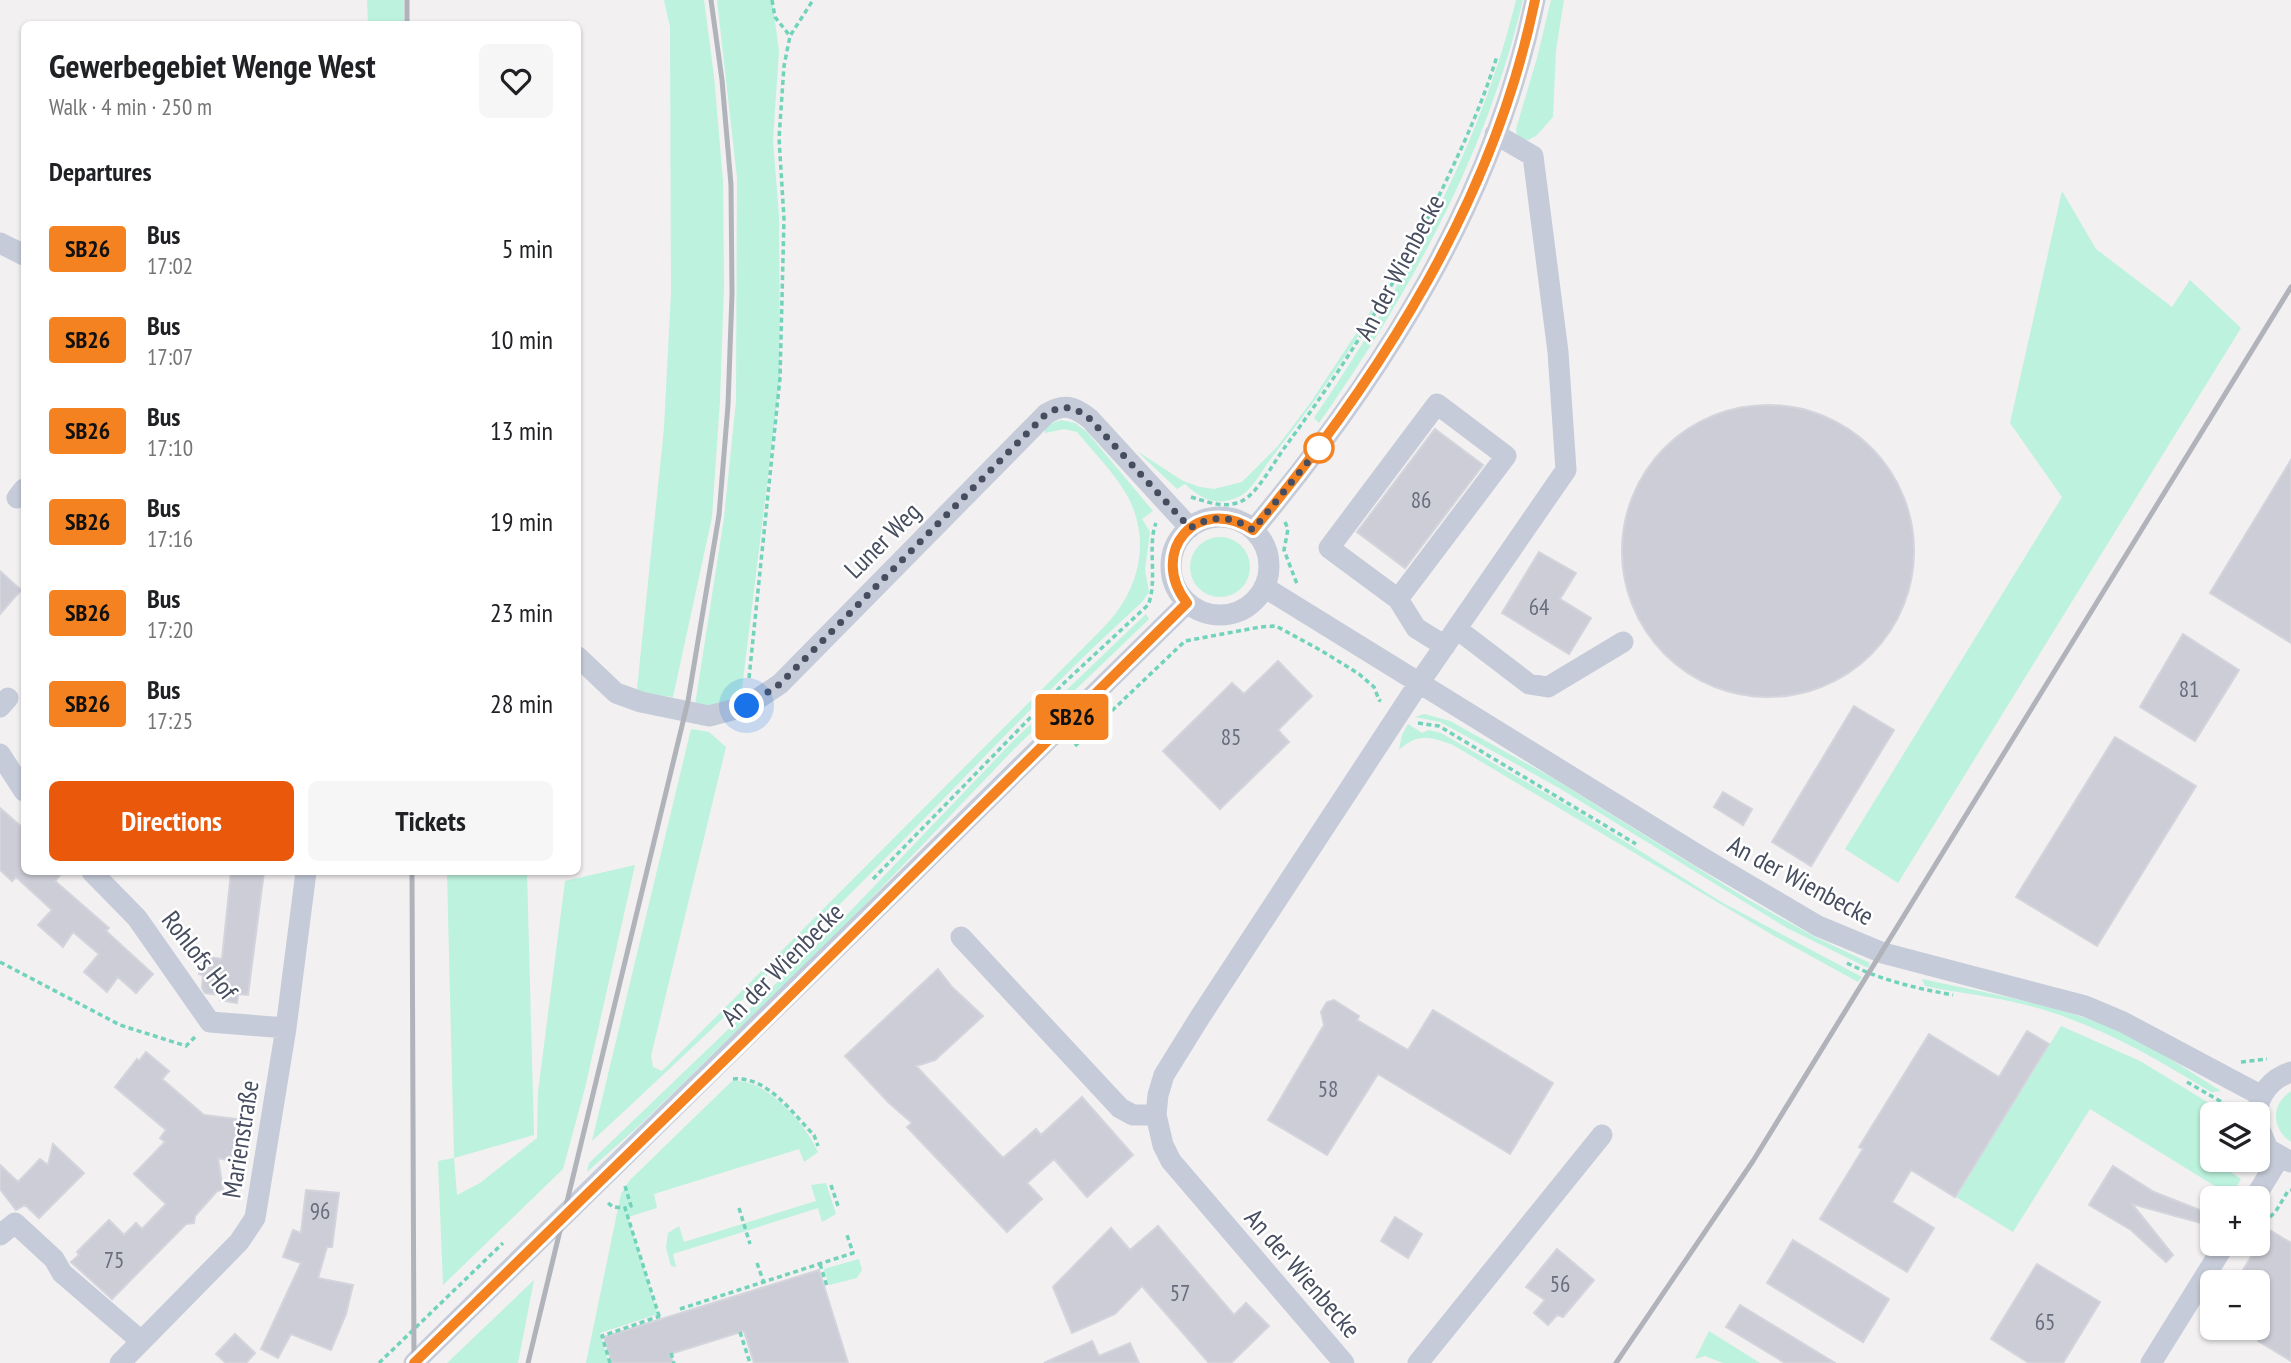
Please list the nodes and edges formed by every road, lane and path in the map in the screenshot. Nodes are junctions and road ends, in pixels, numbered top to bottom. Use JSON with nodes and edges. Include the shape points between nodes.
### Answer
{"nodes":[{"id":1,"x":772,"y":0,"type":"edge"},
{"id":2,"x":813,"y":0,"type":"edge"},
{"id":3,"x":1535,"y":0,"type":"edge"},
{"id":4,"x":790,"y":36,"type":"junction"},
{"id":5,"x":1500,"y":47,"type":"dead end"},
{"id":6,"x":1495,"y":134,"type":"junction"},
{"id":7,"x":0,"y":243,"type":"edge"},
{"id":8,"x":21,"y":254,"type":"edge"},
{"id":9,"x":1184,"y":496,"type":"dead end"},
{"id":10,"x":1159,"y":517,"type":"dead end"},
{"id":11,"x":1284,"y":519,"type":"dead end"},
{"id":12,"x":1190,"y":528,"type":"junction"},
{"id":13,"x":1253,"y":530,"type":"junction"},
{"id":14,"x":1264,"y":587,"type":"junction"},
{"id":15,"x":1297,"y":589,"type":"dead end"},
{"id":16,"x":1398,"y":599,"type":"junction"},
{"id":17,"x":1187,"y":603,"type":"junction"},
{"id":18,"x":1276,"y":626,"type":"dead end"},
{"id":19,"x":1457,"y":629,"type":"junction"},
{"id":20,"x":1185,"y":641,"type":"dead end"},
{"id":21,"x":1623,"y":642,"type":"dead end"},
{"id":22,"x":1445,"y":646,"type":"junction"},
{"id":23,"x":581,"y":660,"type":"edge"},
{"id":24,"x":1419,"y":683,"type":"junction"},
{"id":25,"x":747,"y":706,"type":"junction"},
{"id":26,"x":0,"y":754,"type":"edge"},
{"id":27,"x":21,"y":786,"type":"edge"},
{"id":28,"x":95,"y":875,"type":"edge"},
{"id":29,"x":306,"y":875,"type":"edge"},
{"id":30,"x":867,"y":886,"type":"dead end"},
{"id":31,"x":961,"y":937,"type":"dead end"},
{"id":32,"x":0,"y":962,"type":"edge"},
{"id":33,"x":211,"y":1022,"type":"junction"},
{"id":34,"x":286,"y":1028,"type":"junction"},
{"id":35,"x":2241,"y":1061,"type":"dead end"},
{"id":36,"x":2285,"y":1063,"type":"edge"},
{"id":37,"x":728,"y":1079,"type":"dead end"},
{"id":38,"x":2254,"y":1102,"type":"edge"},
{"id":39,"x":2261,"y":1102,"type":"edge"},
{"id":40,"x":1156,"y":1115,"type":"junction"},
{"id":41,"x":1602,"y":1135,"type":"dead end"},
{"id":42,"x":818,"y":1146,"type":"dead end"},
{"id":43,"x":2270,"y":1150,"type":"edge"},
{"id":44,"x":2285,"y":1160,"type":"edge"},
{"id":45,"x":623,"y":1181,"type":"dead end"},
{"id":46,"x":831,"y":1185,"type":"dead end"},
{"id":47,"x":2264,"y":1186,"type":"edge"},
{"id":48,"x":2291,"y":1190,"type":"edge"},
{"id":49,"x":2285,"y":1197,"type":"dead end"},
{"id":50,"x":604,"y":1199,"type":"dead end"},
{"id":51,"x":625,"y":1208,"type":"junction"},
{"id":52,"x":739,"y":1208,"type":"dead end"},
{"id":53,"x":838,"y":1209,"type":"dead end"},
{"id":54,"x":0,"y":1235,"type":"edge"},
{"id":55,"x":847,"y":1236,"type":"dead end"},
{"id":56,"x":506,"y":1240,"type":"dead end"},
{"id":57,"x":750,"y":1244,"type":"dead end"},
{"id":58,"x":2218,"y":1256,"type":"edge"},
{"id":59,"x":757,"y":1263,"type":"dead end"},
{"id":60,"x":820,"y":1264,"type":"junction"},
{"id":61,"x":764,"y":1284,"type":"junction"},
{"id":62,"x":827,"y":1286,"type":"dead end"},
{"id":63,"x":680,"y":1310,"type":"dead end"},
{"id":64,"x":740,"y":1332,"type":"dead end"},
{"id":65,"x":141,"y":1341,"type":"junction"},
{"id":66,"x":671,"y":1353,"type":"dead end"},
{"id":67,"x":120,"y":1363,"type":"edge"},
{"id":68,"x":379,"y":1363,"type":"edge"},
{"id":69,"x":414,"y":1363,"type":"edge"},
{"id":70,"x":610,"y":1363,"type":"edge"},
{"id":71,"x":674,"y":1363,"type":"edge"},
{"id":72,"x":750,"y":1363,"type":"edge"},
{"id":73,"x":1344,"y":1363,"type":"edge"},
{"id":74,"x":1418,"y":1363,"type":"edge"},
{"id":75,"x":2151,"y":1363,"type":"edge"}],
"edges":[{"from":1,"to":4,"type":"path","via":[[775,17]]},
{"from":2,"to":4,"type":"path"},
{"from":3,"to":6,"type":"street","name":"An der Wienbecke","via":[[1516,79]]},
{"from":4,"to":25,"type":"path","via":[[779,138],[784,219],[780,378]]},
{"from":5,"to":9,"type":"path","via":[[1479,112],[1428,218],[1367,329],[1327,390],[1243,500],[1216,505]]},
{"from":6,"to":13,"type":"street","name":"An der Wienbecke","via":[[1453,231],[1400,331],[1340,420]]},
{"from":6,"to":19,"type":"street","via":[[1533,156],[1558,352],[1566,470]]},
{"from":7,"to":8,"type":"street"},
{"from":10,"to":30,"type":"path","via":[[1154,528],[1148,605],[1065,682]]},
{"from":11,"to":15,"type":"path","via":[[1288,528],[1284,550]]},
{"from":12,"to":13,"type":"street","via":[[1201,521],[1228,518]]},
{"from":12,"to":17,"type":"street","via":[[1178,540],[1171,573]]},
{"from":12,"to":25,"type":"street","name":"Luner Weg","via":[[1090,419],[1072,407],[1061,406],[1046,414],[780,684]]},
{"from":13,"to":14,"type":"street","via":[[1268,557]]},
{"from":14,"to":17,"type":"street","via":[[1244,610],[1229,615],[1207,613]]},
{"from":14,"to":24,"type":"street","name":"An der Wienbecke"},
{"from":16,"to":16,"type":"street","via":[[1329,548],[1437,404],[1506,456]]},
{"from":16,"to":22,"type":"street","via":[[1416,628]]},
{"from":17,"to":69,"type":"street","name":"An der Wienbecke"},
{"from":18,"to":20,"type":"path"},
{"from":19,"to":21,"type":"street","via":[[1528,684],[1548,687]]},
{"from":19,"to":22,"type":"street"},
{"from":22,"to":24,"type":"street"},
{"from":23,"to":25,"type":"street","name":"Luner Weg","via":[[616,693],[640,702],[709,716]]},
{"from":24,"to":38,"type":"street","name":"An der Wienbecke","via":[[1818,926],[1882,953],[2085,1006],[2123,1023]]},
{"from":24,"to":40,"type":"street","name":"An der Wienbecke","via":[[1193,1026],[1164,1075]]},
{"from":26,"to":27,"type":"street"},
{"from":28,"to":33,"type":"street","name":"Rohlofs Hof","via":[[137,918]]},
{"from":29,"to":34,"type":"street","name":"Marienstraße"},
{"from":31,"to":40,"type":"street","via":[[1120,1108],[1133,1115]]},
{"from":32,"to":33,"type":"path","via":[[120,1025],[187,1046]]},
{"from":33,"to":34,"type":"street","name":"Rohlofs Hof"},
{"from":34,"to":65,"type":"street","name":"Marienstraße","via":[[255,1217],[239,1242]]},
{"from":35,"to":36,"type":"path"},
{"from":36,"to":39,"type":"street"},
{"from":37,"to":42,"type":"path","via":[[766,1086],[814,1135]]},
{"from":40,"to":73,"type":"street","name":"An der Wienbecke","via":[[1171,1161]]},
{"from":41,"to":74,"type":"street"},
{"from":43,"to":44,"type":"street"},
{"from":44,"to":47,"type":"street"},
{"from":45,"to":51,"type":"path","via":[[631,1206]]},
{"from":46,"to":53,"type":"path"},
{"from":48,"to":49,"type":"path"},
{"from":50,"to":51,"type":"path","via":[[613,1207]]},
{"from":51,"to":70,"type":"path","via":[[661,1317],[602,1336]]},
{"from":52,"to":57,"type":"path"},
{"from":54,"to":65,"type":"street","via":[[15,1223],[54,1259],[62,1273]]},
{"from":55,"to":60,"type":"path","via":[[853,1253]]},
{"from":56,"to":68,"type":"path"},
{"from":58,"to":75,"type":"street"},
{"from":59,"to":61,"type":"path"},
{"from":60,"to":61,"type":"path"},
{"from":60,"to":62,"type":"path"},
{"from":61,"to":63,"type":"path"},
{"from":64,"to":72,"type":"path"},
{"from":65,"to":67,"type":"street","name":"Marienstraße"},
{"from":66,"to":71,"type":"path"}]}
